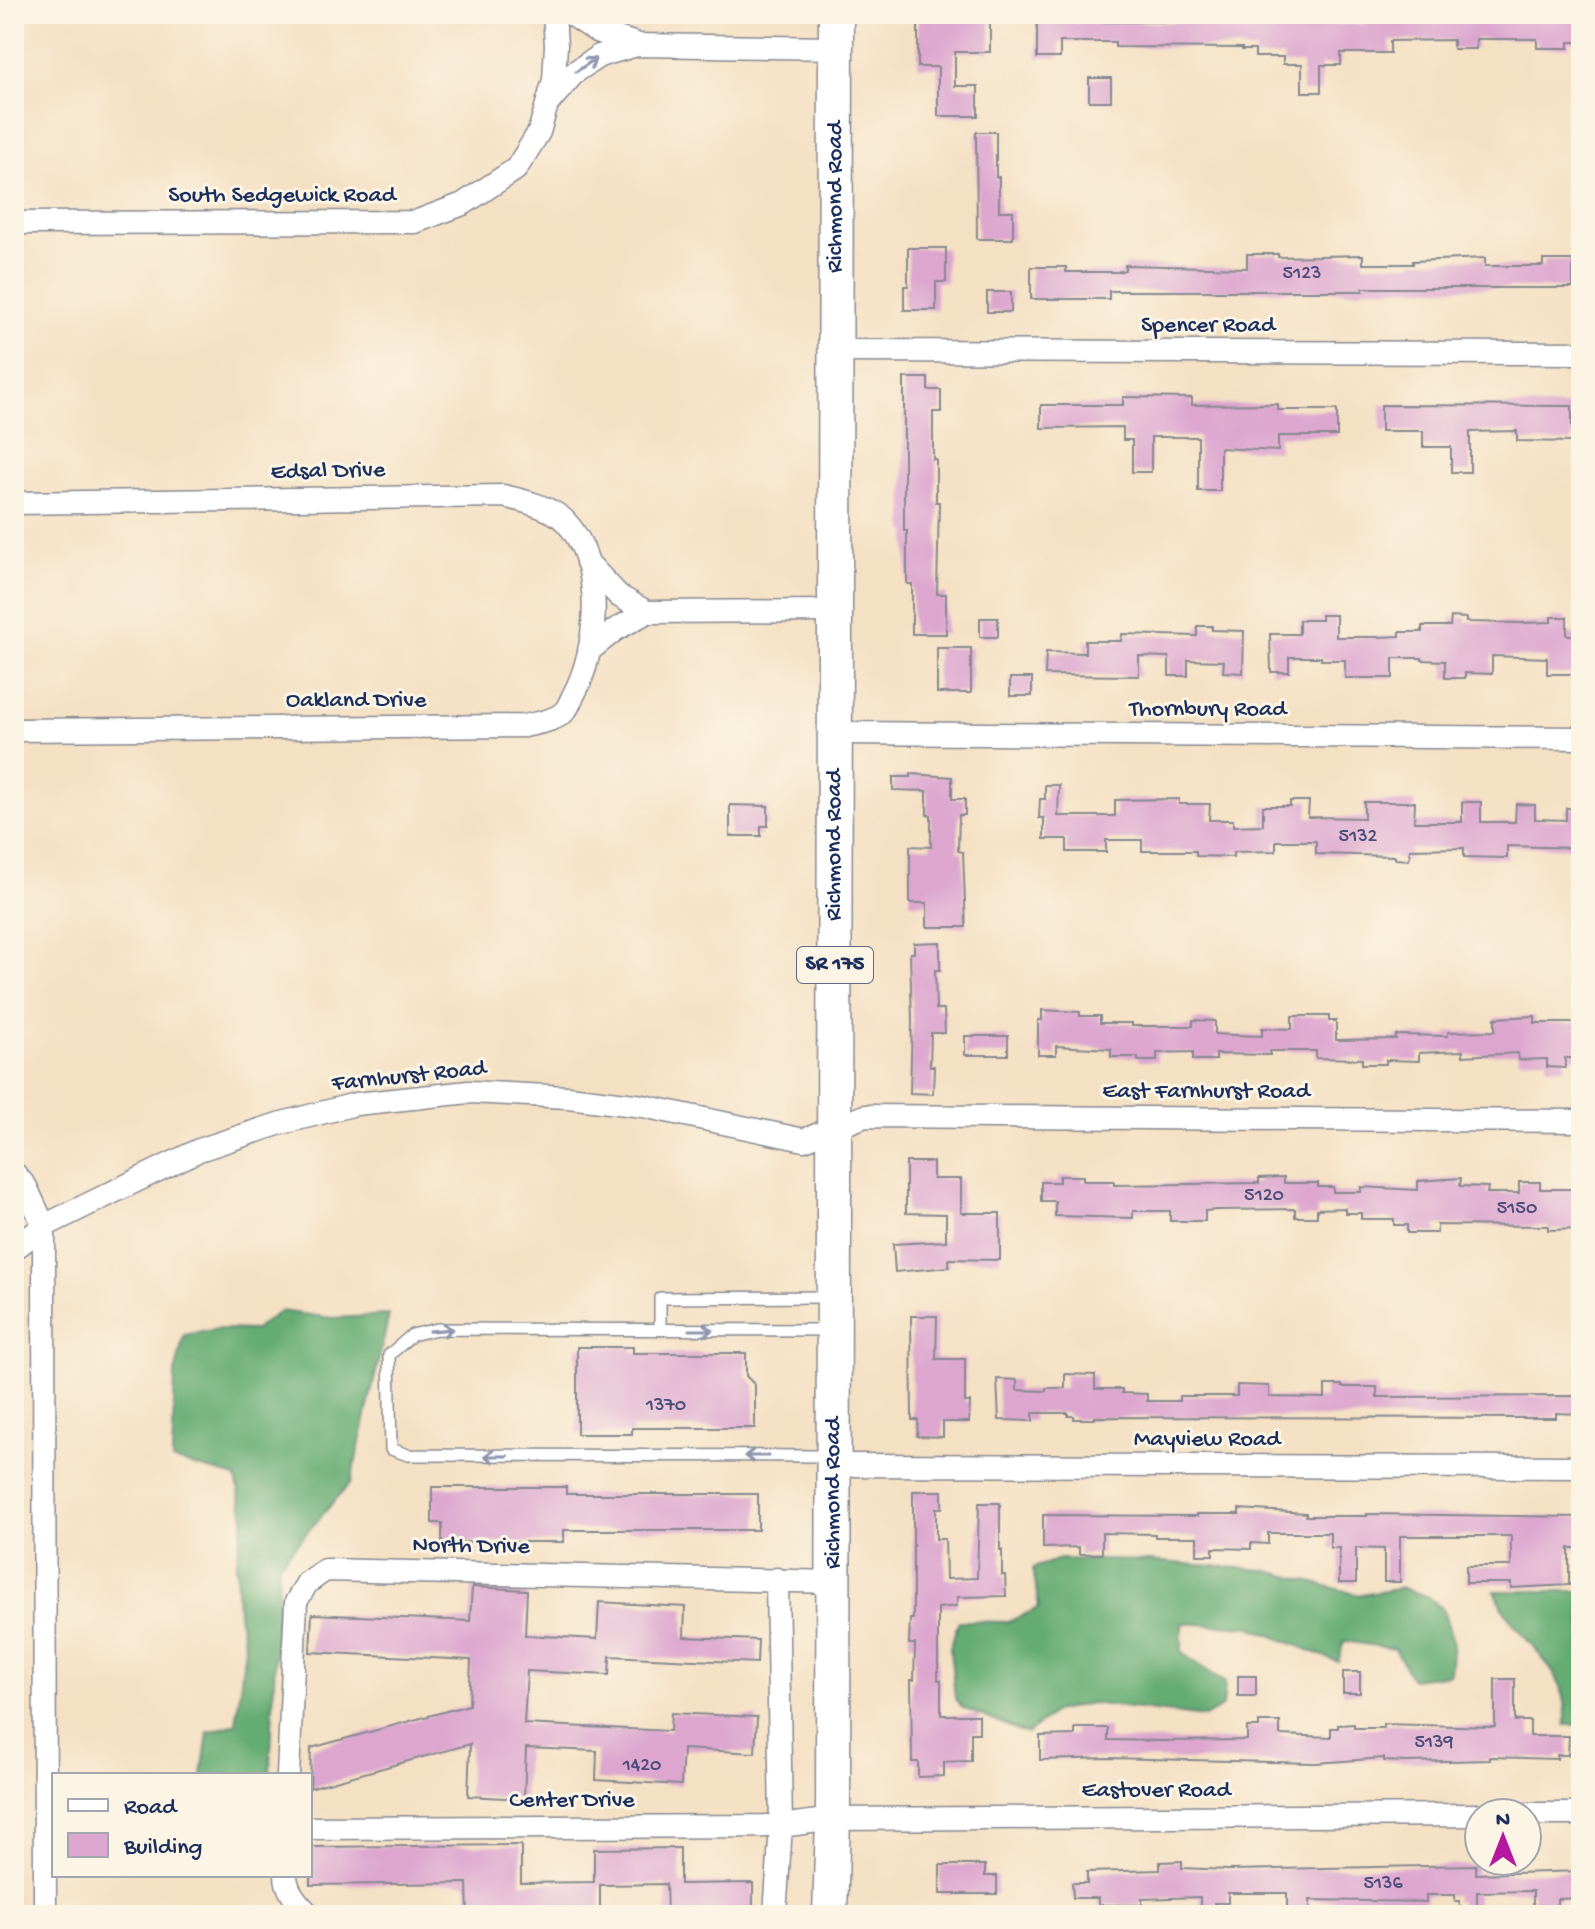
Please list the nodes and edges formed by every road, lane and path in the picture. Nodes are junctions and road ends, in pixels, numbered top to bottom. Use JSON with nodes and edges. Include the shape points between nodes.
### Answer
{"nodes":[{"id":1,"x":554,"y":14,"type":"edge"},
{"id":2,"x":571,"y":14,"type":"edge"},
{"id":3,"x":836,"y":14,"type":"edge"},
{"id":4,"x":637,"y":45,"type":"junction"},
{"id":5,"x":836,"y":48,"type":"junction"},
{"id":6,"x":547,"y":104,"type":"junction"},
{"id":7,"x":14,"y":223,"type":"edge"},
{"id":8,"x":835,"y":351,"type":"junction"},
{"id":9,"x":1581,"y":353,"type":"edge"},
{"id":10,"x":14,"y":503,"type":"edge"},
{"id":11,"x":587,"y":562,"type":"junction"},
{"id":12,"x":592,"y":587,"type":"joint"},
{"id":13,"x":835,"y":611,"type":"junction"},
{"id":14,"x":647,"y":612,"type":"junction"},
{"id":15,"x":590,"y":650,"type":"junction"},
{"id":16,"x":14,"y":730,"type":"edge"},
{"id":17,"x":835,"y":733,"type":"junction"},
{"id":18,"x":1581,"y":738,"type":"edge"},
{"id":19,"x":1581,"y":1121,"type":"edge"},
{"id":20,"x":834,"y":1130,"type":"junction"},
{"id":21,"x":14,"y":1173,"type":"edge"},
{"id":22,"x":44,"y":1226,"type":"junction"},
{"id":23,"x":14,"y":1249,"type":"edge"},
{"id":24,"x":834,"y":1314,"type":"junction"},
{"id":25,"x":660,"y":1329,"type":"junction"},
{"id":26,"x":834,"y":1460,"type":"junction"},
{"id":27,"x":1581,"y":1467,"type":"edge"},
{"id":28,"x":777,"y":1579,"type":"junction"},
{"id":29,"x":834,"y":1582,"type":"junction"},
{"id":30,"x":288,"y":1773,"type":"edge"},
{"id":31,"x":1543,"y":1814,"type":"edge"},
{"id":32,"x":1581,"y":1814,"type":"edge"},
{"id":33,"x":1463,"y":1815,"type":"edge"},
{"id":34,"x":833,"y":1819,"type":"junction"},
{"id":35,"x":781,"y":1826,"type":"junction"},
{"id":36,"x":312,"y":1828,"type":"edge"},
{"id":37,"x":286,"y":1877,"type":"edge"},
{"id":38,"x":45,"y":1915,"type":"edge"},
{"id":39,"x":310,"y":1915,"type":"edge"},
{"id":40,"x":775,"y":1915,"type":"edge"},
{"id":41,"x":830,"y":1915,"type":"edge"}],
"edges":[{"from":1,"to":6,"type":"street","name":"South Sedgewick Road","via":[[554,80]]},
{"from":2,"to":4,"type":"street","via":[[596,31]]},
{"from":3,"to":5,"type":"main road","name":"Richmond Road","number":"SR 175"},
{"from":4,"to":5,"type":"street"},
{"from":6,"to":4,"type":"street","one_way":true,"via":[[575,72],[599,56]]},
{"from":5,"to":8,"type":"main road","name":"Richmond Road","number":"SR 175"},
{"from":6,"to":7,"type":"street","name":"South Sedgewick Road","via":[[539,132],[516,169],[463,204],[415,222]]},
{"from":8,"to":9,"type":"street","name":"Spencer Road"},
{"from":8,"to":13,"type":"main road","name":"Richmond Road","number":"SR 175"},
{"from":10,"to":11,"type":"street","name":"Edsal Drive","via":[[503,496],[564,519]]},
{"from":11,"to":12,"type":"street","name":"Edsal Drive"},
{"from":11,"to":14,"type":"street","via":[[619,596]]},
{"from":12,"to":15,"type":"street","name":"Oakland Drive"},
{"from":13,"to":14,"type":"street"},
{"from":13,"to":17,"type":"main road","name":"Richmond Road","number":"SR 175"},
{"from":14,"to":15,"type":"street"},
{"from":15,"to":16,"type":"street","name":"Oakland Drive","via":[[564,712],[524,726]]},
{"from":17,"to":18,"type":"street","name":"Thornbury Road"},
{"from":17,"to":20,"type":"main road","name":"Richmond Road","number":"SR 175"},
{"from":19,"to":20,"type":"street","name":"East Farnhurst Road","via":[[865,1116]]},
{"from":20,"to":22,"type":"street","name":"Farnhurst Road","via":[[804,1140],[643,1106],[568,1097],[469,1092],[356,1104],[199,1150]]},
{"from":20,"to":24,"type":"main road","name":"Richmond Road","number":"SR 175"},
{"from":21,"to":22,"type":"street"},
{"from":22,"to":23,"type":"street","name":"Farnhurst Road"},
{"from":22,"to":38,"type":"street"},
{"from":25,"to":24,"type":"lane","one_way":true},
{"from":24,"to":25,"type":"lane","via":[[660,1298]]},
{"from":24,"to":26,"type":"main road","name":"Richmond Road","number":"SR 175"},
{"from":26,"to":25,"type":"lane","one_way":true,"via":[[421,1456],[391,1449],[389,1355],[412,1335],[473,1328]]},
{"from":26,"to":27,"type":"street","name":"Mayview Road"},
{"from":26,"to":29,"type":"main road","name":"Richmond Road","number":"SR 175"},
{"from":28,"to":29,"type":"street","name":"North Drive"},
{"from":28,"to":30,"type":"street","name":"North Drive","via":[[325,1570],[307,1583],[296,1602]]},
{"from":28,"to":35,"type":"street"},
{"from":29,"to":34,"type":"main road","name":"Richmond Road","number":"SR 175"},
{"from":31,"to":32,"type":"street"},
{"from":33,"to":34,"type":"street","name":"Eastover Road"},
{"from":34,"to":35,"type":"street","name":"Center Drive"},
{"from":34,"to":41,"type":"main road","name":"Richmond Road","number":"SR 175"},
{"from":35,"to":36,"type":"street","name":"Center Drive"},
{"from":35,"to":40,"type":"street"},
{"from":37,"to":39,"type":"street"}]}
